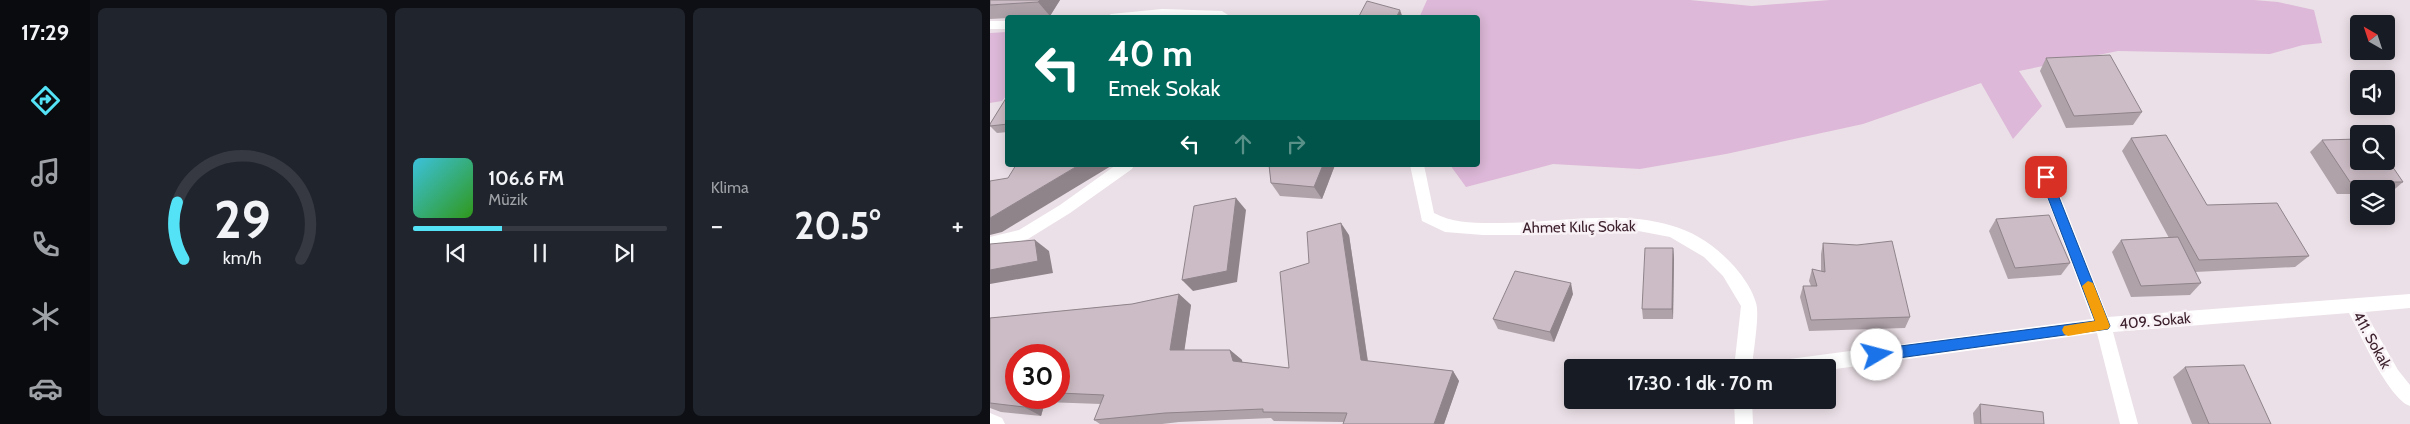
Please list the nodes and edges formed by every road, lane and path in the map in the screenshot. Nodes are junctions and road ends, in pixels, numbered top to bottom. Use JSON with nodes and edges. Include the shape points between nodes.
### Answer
{"nodes":[{"id":1,"x":1222,"y":14,"type":"dead end"},
{"id":2,"x":1142,"y":15,"type":"edge"},
{"id":3,"x":1005,"y":24,"type":"edge"},
{"id":4,"x":990,"y":25,"type":"edge"},
{"id":5,"x":1123,"y":167,"type":"edge"},
{"id":6,"x":1417,"y":167,"type":"edge"},
{"id":7,"x":2046,"y":177,"type":"dead end"},
{"id":8,"x":990,"y":243,"type":"edge"},
{"id":9,"x":2410,"y":301,"type":"edge"},
{"id":10,"x":2352,"y":305,"type":"junction"},
{"id":11,"x":2103,"y":326,"type":"junction"},
{"id":12,"x":1744,"y":359,"type":"edge"},
{"id":13,"x":1836,"y":361,"type":"edge"},
{"id":14,"x":2410,"y":398,"type":"edge"},
{"id":15,"x":1743,"y":409,"type":"edge"},
{"id":16,"x":990,"y":422,"type":"edge"},
{"id":17,"x":996,"y":424,"type":"edge"},
{"id":18,"x":1744,"y":424,"type":"edge"},
{"id":19,"x":2129,"y":424,"type":"edge"}],
"edges":[{"from":1,"to":2,"type":"street"},
{"from":3,"to":4,"type":"street"},
{"from":5,"to":8,"type":"street","via":[[1023,235]]},
{"from":6,"to":12,"type":"street","name":"Ahmet Kılıç Sokak","via":[[1427,217],[1445,226],[1540,229],[1628,223],[1673,231],[1710,252],[1729,271],[1749,306]]},
{"from":7,"to":11,"type":"street"},
{"from":9,"to":10,"type":"street","name":"409. Sokak"},
{"from":10,"to":11,"type":"street","name":"409. Sokak"},
{"from":10,"to":14,"type":"street","name":"411. Sokak","via":[[2392,376]]},
{"from":11,"to":13,"type":"street","name":"409. Sokak"},
{"from":11,"to":19,"type":"street"},
{"from":15,"to":18,"type":"street"},
{"from":16,"to":17,"type":"street"}]}
